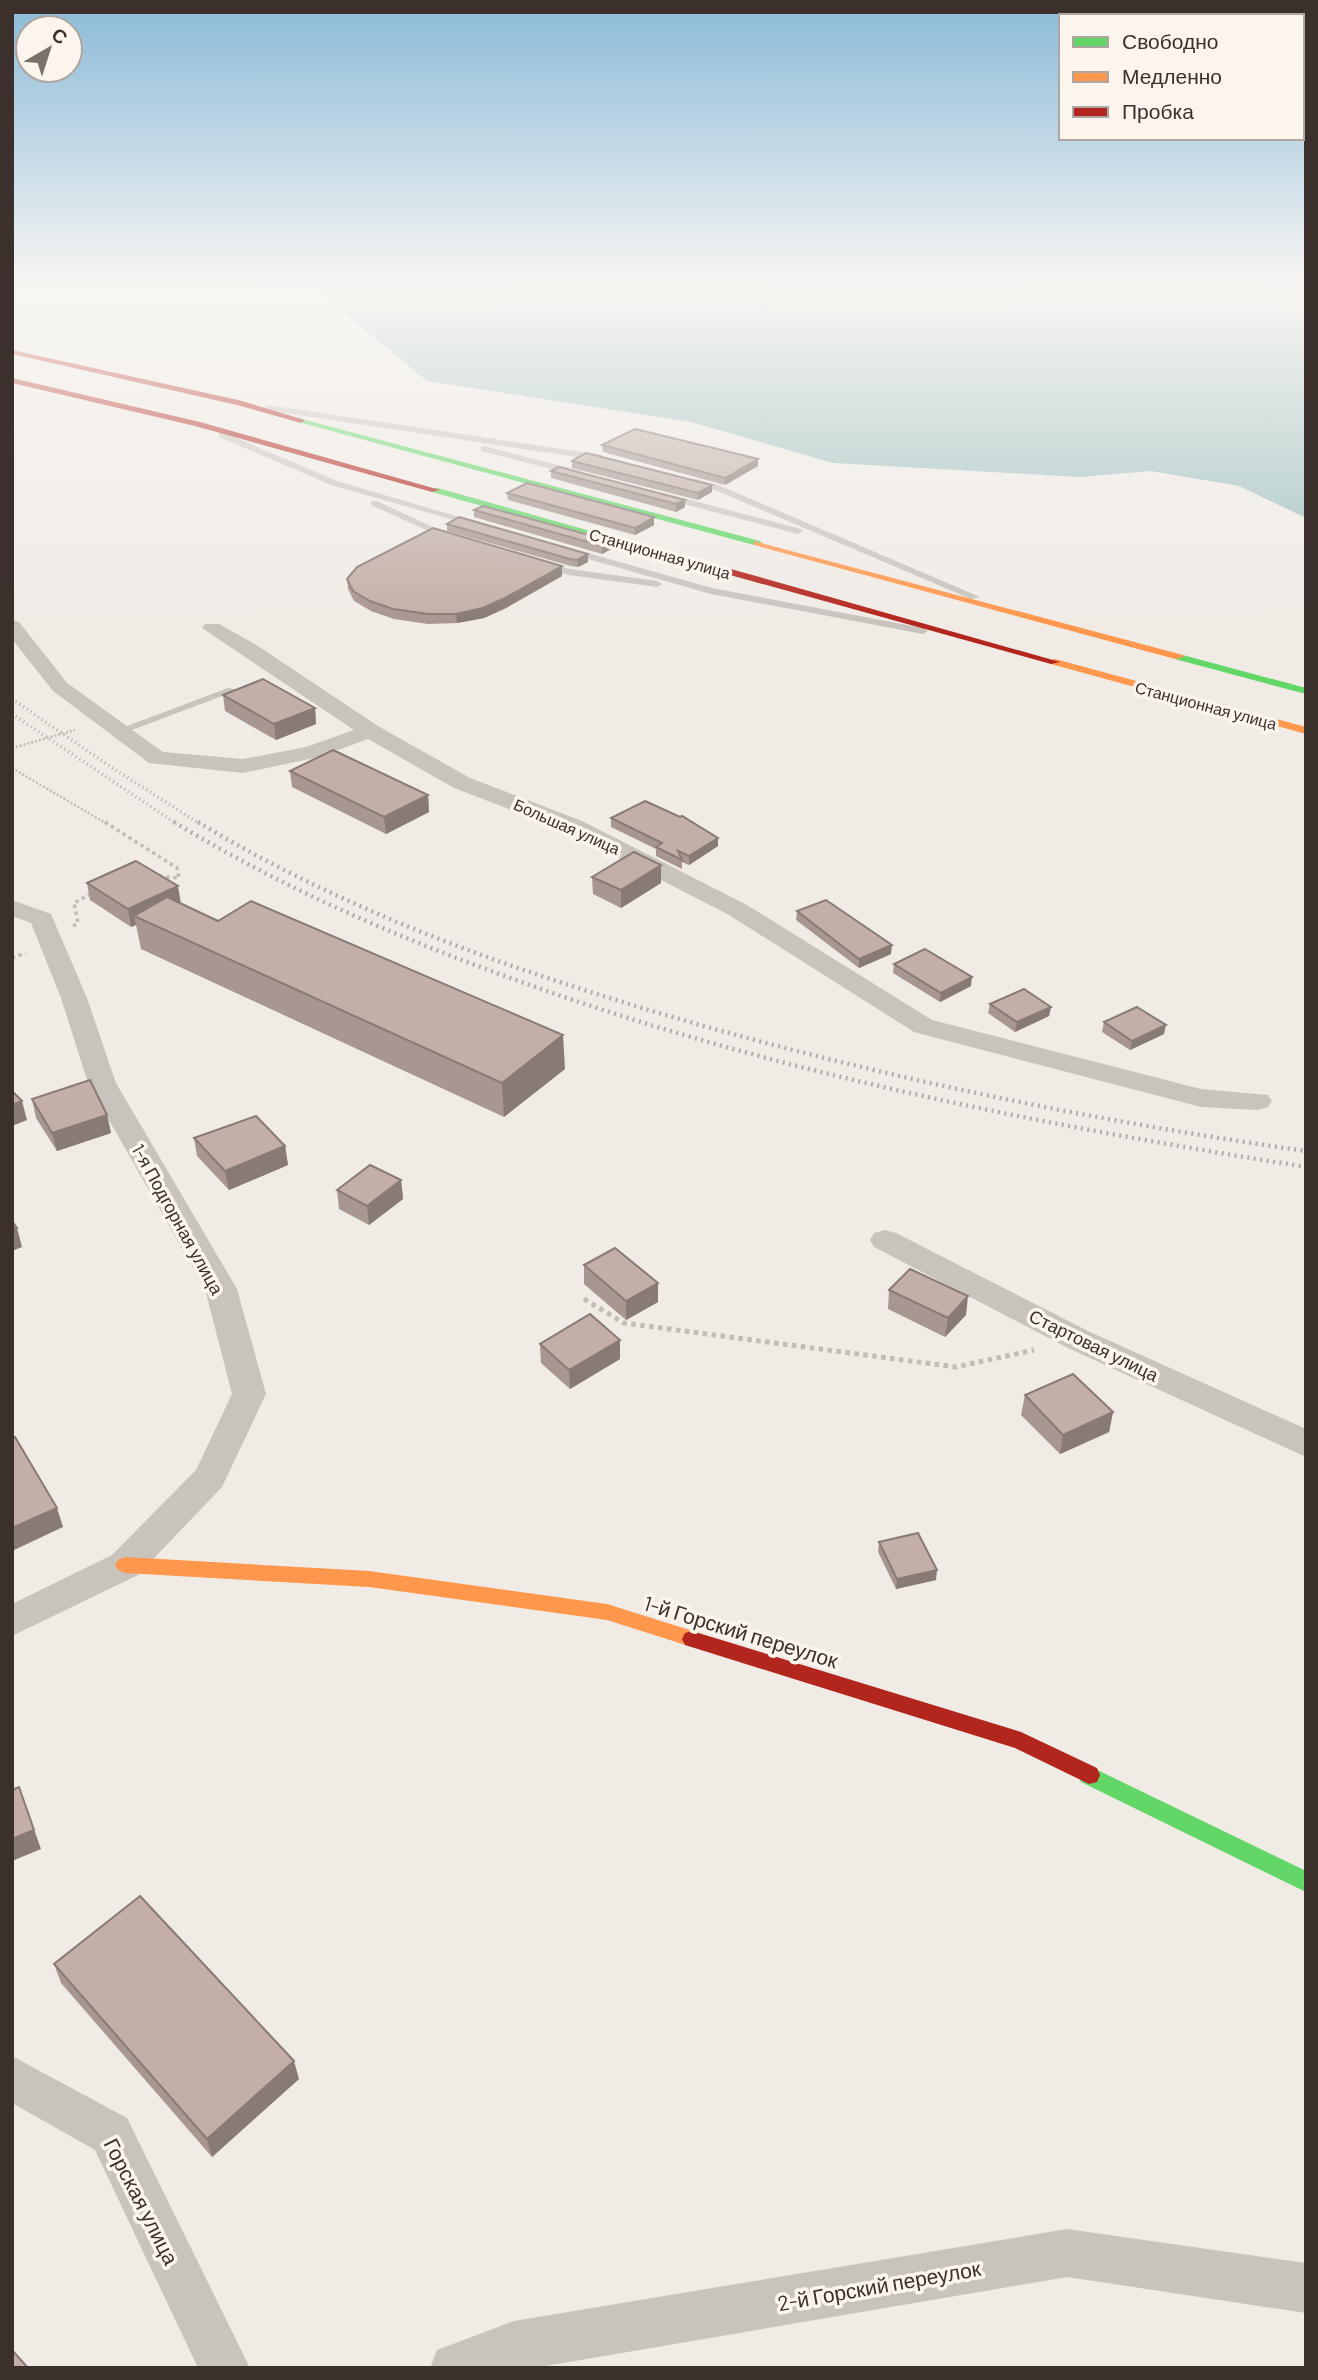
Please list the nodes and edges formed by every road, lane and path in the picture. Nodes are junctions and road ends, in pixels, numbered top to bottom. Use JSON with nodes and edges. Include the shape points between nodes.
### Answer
{"nodes":[{"id":1,"x":101,"y":401,"type":"edge"},
{"id":2,"x":229,"y":401,"type":"edge"},
{"id":3,"x":238,"y":403,"type":"junction"},
{"id":4,"x":197,"y":424,"type":"junction"},
{"id":5,"x":407,"y":428,"type":"junction"},
{"id":6,"x":607,"y":460,"type":"edge"},
{"id":7,"x":592,"y":477,"type":"edge"},
{"id":8,"x":682,"y":479,"type":"edge"},
{"id":9,"x":334,"y":483,"type":"junction"},
{"id":10,"x":654,"y":493,"type":"edge"},
{"id":11,"x":492,"y":528,"type":"edge"},
{"id":12,"x":466,"y":542,"type":"edge"},
{"id":13,"x":854,"y":546,"type":"junction"},
{"id":14,"x":556,"y":547,"type":"edge"},
{"id":15,"x":531,"y":561,"type":"edge"},
{"id":16,"x":711,"y":591,"type":"junction"},
{"id":17,"x":1007,"y":611,"type":"junction"},
{"id":18,"x":12,"y":626,"type":"edge"},
{"id":19,"x":212,"y":628,"type":"dead end"},
{"id":20,"x":972,"y":640,"type":"junction"},
{"id":21,"x":232,"y":690,"type":"edge"},
{"id":22,"x":1306,"y":691,"type":"edge"},
{"id":23,"x":120,"y":731,"type":"junction"},
{"id":24,"x":370,"y":731,"type":"junction"},
{"id":25,"x":1306,"y":731,"type":"edge"},
{"id":26,"x":12,"y":748,"type":"edge"},
{"id":27,"x":12,"y":768,"type":"edge"},
{"id":28,"x":152,"y":875,"type":"edge"},
{"id":29,"x":96,"y":891,"type":"edge"},
{"id":30,"x":12,"y":907,"type":"edge"},
{"id":31,"x":49,"y":942,"type":"junction"},
{"id":32,"x":1258,"y":1101,"type":"dead end"},
{"id":33,"x":885,"y":1240,"type":"dead end"},
{"id":34,"x":584,"y":1299,"type":"dead end"},
{"id":35,"x":1079,"y":1340,"type":"junction"},
{"id":36,"x":1306,"y":1444,"type":"edge"},
{"id":37,"x":125,"y":1565,"type":"junction"},
{"id":38,"x":12,"y":1621,"type":"edge"},
{"id":39,"x":1306,"y":1882,"type":"edge"},
{"id":40,"x":12,"y":2078,"type":"edge"},
{"id":41,"x":1306,"y":2288,"type":"edge"},
{"id":42,"x":225,"y":2368,"type":"edge"},
{"id":43,"x":455,"y":2368,"type":"edge"}],
"edges":[{"from":1,"to":4,"type":"main road","name":"Станционная улица"},
{"from":2,"to":3,"type":"main road","name":"Станционная улица"},
{"from":3,"to":5,"type":"lane"},
{"from":3,"to":17,"type":"main road","name":"Станционная улица"},
{"from":4,"to":9,"type":"lane"},
{"from":4,"to":20,"type":"main road","name":"Станционная улица"},
{"from":5,"to":6,"type":"lane"},
{"from":5,"to":7,"type":"lane"},
{"from":8,"to":13,"type":"lane","via":[[718,488]]},
{"from":9,"to":11,"type":"lane"},
{"from":9,"to":12,"type":"lane","via":[[441,535]]},
{"from":10,"to":13,"type":"lane"},
{"from":13,"to":17,"type":"lane"},
{"from":14,"to":16,"type":"lane"},
{"from":15,"to":16,"type":"lane","via":[[569,572]]},
{"from":16,"to":20,"type":"lane"},
{"from":17,"to":22,"type":"main road","name":"Станционная улица"},
{"from":18,"to":23,"type":"street","via":[[60,687]]},
{"from":19,"to":24,"type":"street","name":"Большая улица"},
{"from":20,"to":25,"type":"main road","name":"Станционная улица"},
{"from":21,"to":23,"type":"lane"},
{"from":23,"to":24,"type":"street","via":[[157,758],[243,766],[312,752]]},
{"from":23,"to":26,"type":"path","via":[[102,736],[85,727]]},
{"from":24,"to":32,"type":"street","name":"Большая улица","via":[[462,783],[574,826],[738,910],[923,1026],[1201,1098]]},
{"from":27,"to":28,"type":"path","via":[[177,868],[179,878]]},
{"from":29,"to":31,"type":"path","via":[[74,903],[78,923]]},
{"from":30,"to":31,"type":"street","name":"1-я Подгорная улица","via":[[42,919]]},
{"from":31,"to":37,"type":"street","name":"1-я Подгорная улица","via":[[74,998],[102,1083],[221,1289],[249,1394],[210,1478]]},
{"from":33,"to":35,"type":"street","name":"Стартовая улица"},
{"from":34,"to":35,"type":"path","via":[[624,1323],[956,1367]]},
{"from":35,"to":36,"type":"street","name":"Стартовая улица"},
{"from":37,"to":38,"type":"street","name":"1-я Подгорная улица"},
{"from":37,"to":39,"type":"main road","name":"1-й Горский переулок","via":[[369,1579],[607,1612],[1021,1741]]},
{"from":40,"to":42,"type":"street","name":"Горская улица","via":[[111,2134]]},
{"from":41,"to":43,"type":"street","name":"2-й Горский переулок","via":[[1067,2253],[514,2346]]}]}
